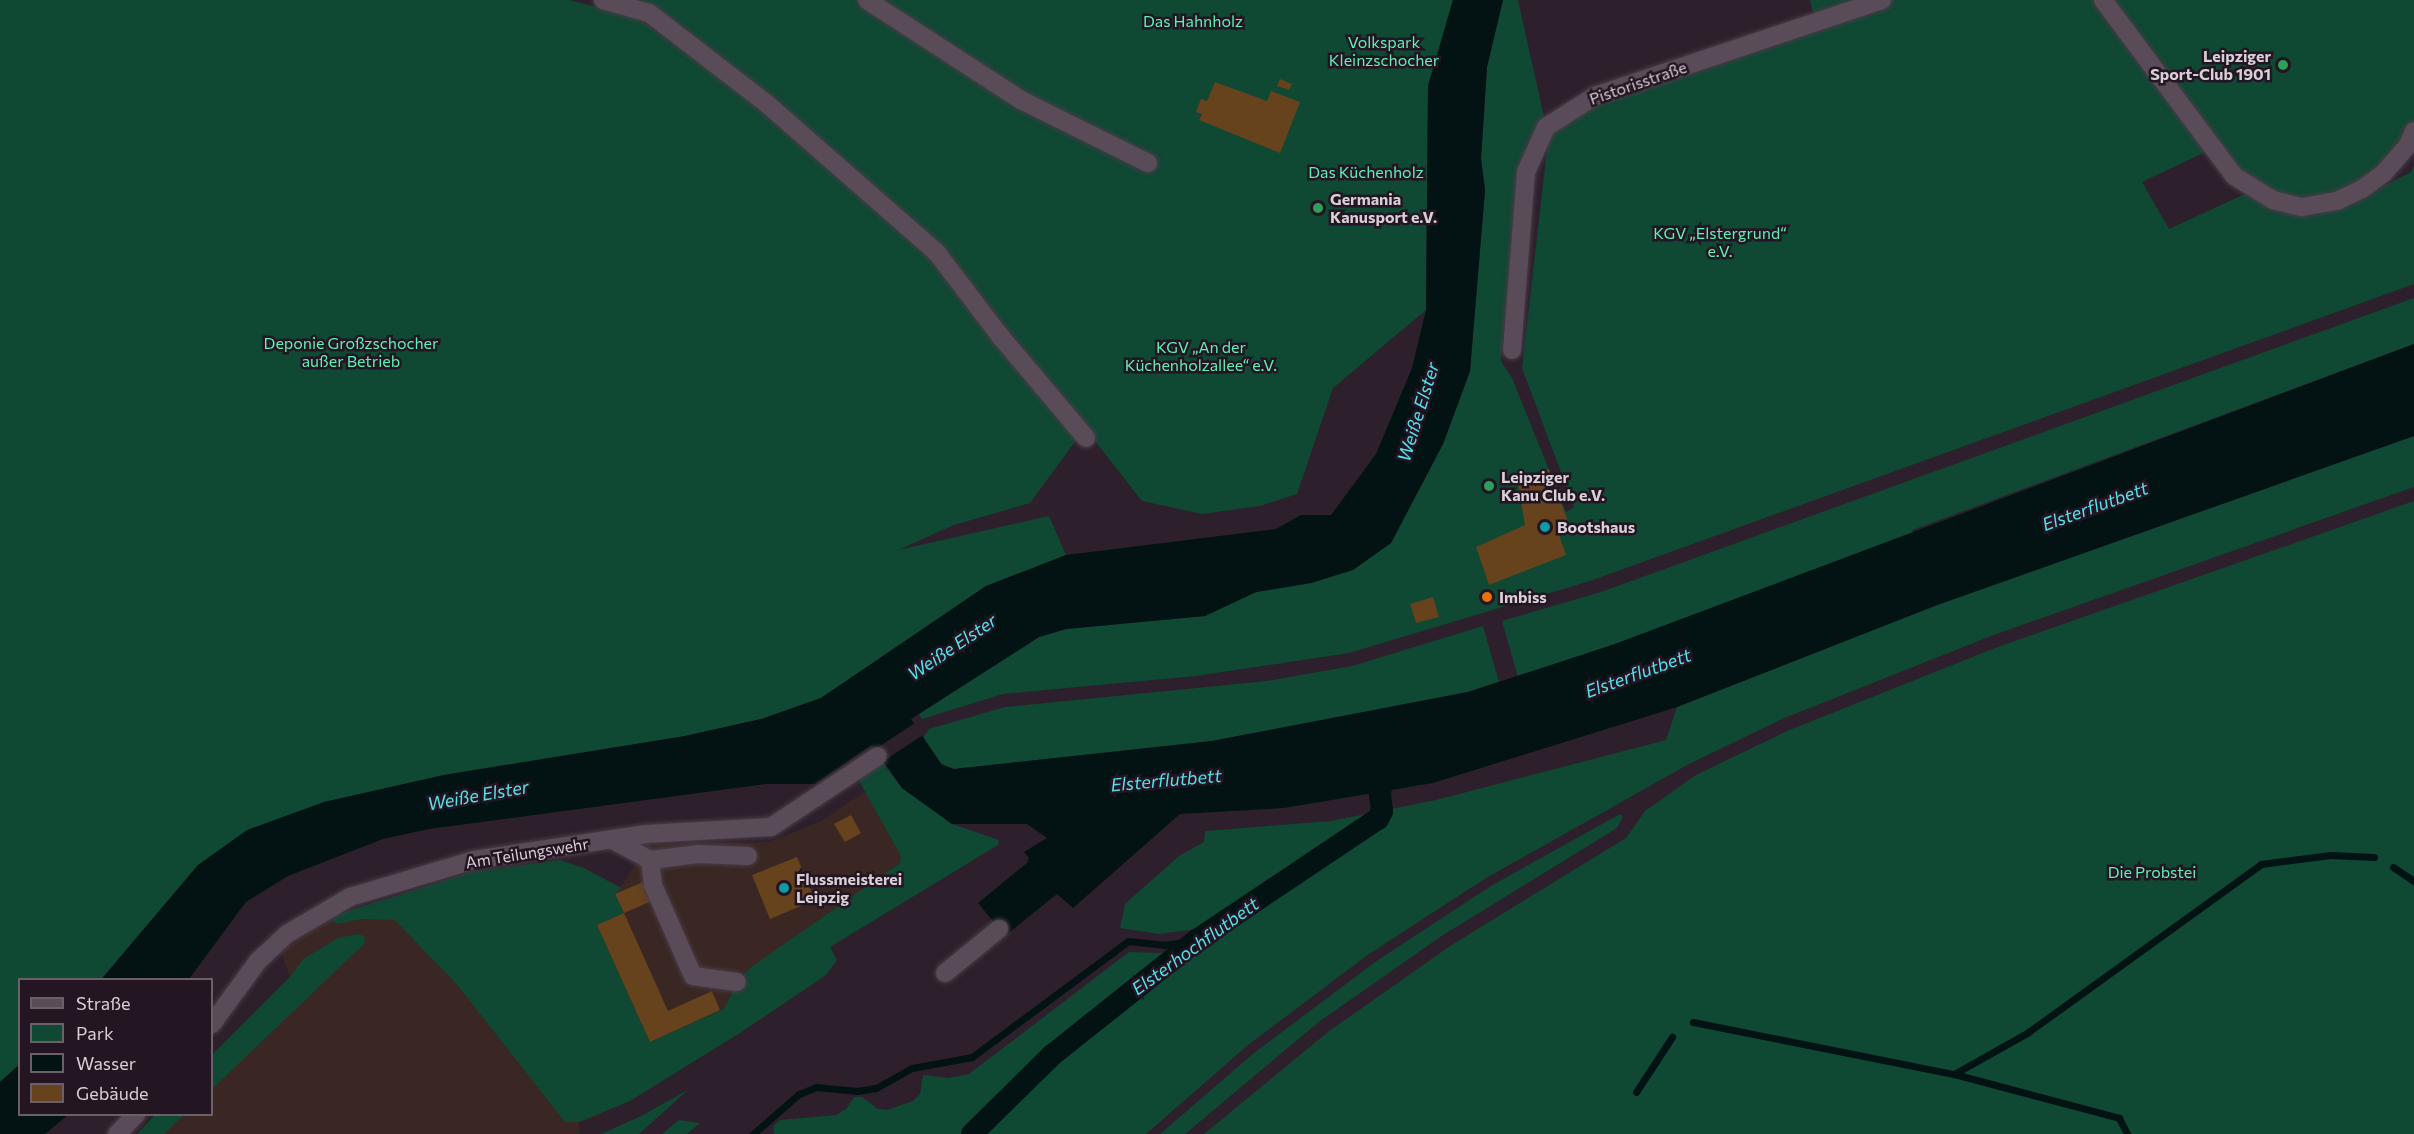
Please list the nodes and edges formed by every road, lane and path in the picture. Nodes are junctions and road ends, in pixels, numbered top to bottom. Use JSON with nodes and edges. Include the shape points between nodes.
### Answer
{"nodes":[{"id":1,"x":603,"y":0,"type":"edge"},
{"id":2,"x":867,"y":0,"type":"edge"},
{"id":3,"x":1882,"y":0,"type":"edge"},
{"id":4,"x":2103,"y":0,"type":"edge"},
{"id":5,"x":2414,"y":131,"type":"edge"},
{"id":6,"x":1148,"y":163,"type":"dead end"},
{"id":7,"x":1512,"y":350,"type":"dead end"},
{"id":8,"x":1086,"y":438,"type":"dead end"},
{"id":9,"x":878,"y":756,"type":"dead end"},
{"id":10,"x":611,"y":839,"type":"junction"},
{"id":11,"x":748,"y":856,"type":"dead end"},
{"id":12,"x":650,"y":860,"type":"junction"},
{"id":13,"x":999,"y":929,"type":"dead end"},
{"id":14,"x":945,"y":973,"type":"dead end"},
{"id":15,"x":737,"y":982,"type":"dead end"},
{"id":16,"x":213,"y":1023,"type":"edge"},
{"id":17,"x":134,"y":1116,"type":"edge"},
{"id":18,"x":117,"y":1134,"type":"edge"}],
"edges":[{"from":1,"to":8,"type":"lane","via":[[649,13],[767,104],[937,253]]},
{"from":2,"to":6,"type":"lane","via":[[1021,100]]},
{"from":3,"to":7,"type":"lane","name":"Pistorisstraße","via":[[1595,96],[1546,127],[1526,172]]},
{"from":4,"to":5,"type":"lane","via":[[2234,176],[2273,200],[2302,207],[2337,201],[2362,189],[2383,174],[2408,145]]},
{"from":9,"to":10,"type":"lane","name":"Am Teilungswehr","via":[[771,827]]},
{"from":10,"to":12,"type":"lane"},
{"from":10,"to":16,"type":"lane","name":"Am Teilungswehr","via":[[474,860],[350,897],[287,934],[258,961]]},
{"from":11,"to":12,"type":"lane","via":[[698,854]]},
{"from":12,"to":15,"type":"lane","via":[[653,885],[693,976]]},
{"from":13,"to":14,"type":"lane"},
{"from":17,"to":18,"type":"lane"}]}
